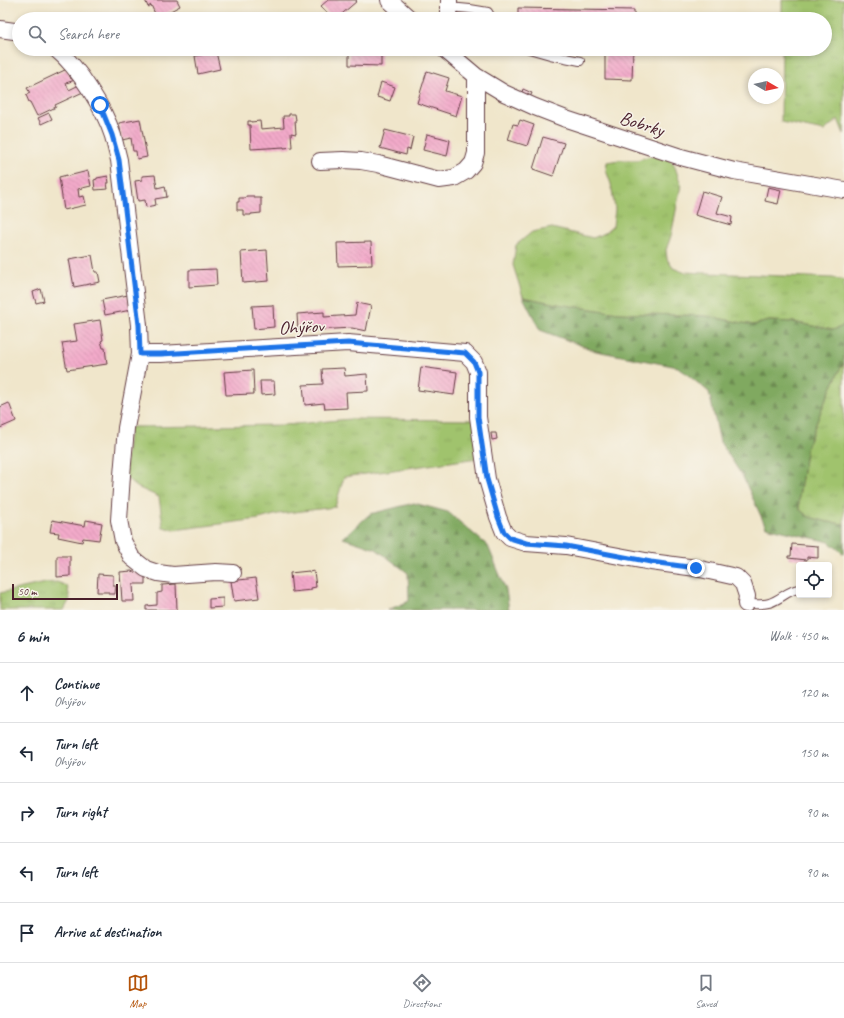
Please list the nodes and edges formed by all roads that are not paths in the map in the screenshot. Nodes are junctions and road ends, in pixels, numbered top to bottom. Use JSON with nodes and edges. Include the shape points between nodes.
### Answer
{"nodes":[{"id":1,"x":389,"y":0,"type":"edge"},
{"id":2,"x":449,"y":9,"type":"edge"},
{"id":3,"x":402,"y":12,"type":"edge"},
{"id":4,"x":488,"y":12,"type":"edge"},
{"id":5,"x":0,"y":29,"type":"edge"},
{"id":6,"x":12,"y":30,"type":"edge"},
{"id":7,"x":63,"y":56,"type":"edge"},
{"id":8,"x":452,"y":56,"type":"edge"},
{"id":9,"x":555,"y":56,"type":"edge"},
{"id":10,"x":580,"y":61,"type":"dead end"},
{"id":11,"x":476,"y":76,"type":"junction"},
{"id":12,"x":320,"y":161,"type":"dead end"},
{"id":13,"x":844,"y":190,"type":"edge"},
{"id":14,"x":140,"y":354,"type":"junction"},
{"id":15,"x":233,"y":573,"type":"dead end"},
{"id":16,"x":796,"y":590,"type":"edge"},
{"id":17,"x":745,"y":607,"type":"edge"}],
"edges":[{"from":1,"to":3,"type":"street"},
{"from":2,"to":4,"type":"lane"},
{"from":5,"to":6,"type":"street"},
{"from":7,"to":14,"type":"street","via":[[74,67],[100,105],[119,160],[139,325]]},
{"from":8,"to":11,"type":"street","name":"Bobrky"},
{"from":9,"to":10,"type":"lane"},
{"from":11,"to":12,"type":"street","via":[[476,153],[473,163],[466,171],[454,178],[439,180],[361,161]]},
{"from":11,"to":13,"type":"street","name":"Bobrky","via":[[504,92],[566,119],[681,156],[734,171]]},
{"from":14,"to":15,"type":"street","via":[[126,428],[120,520],[123,542],[132,558],[146,569],[158,573]]},
{"from":14,"to":17,"type":"street","name":"Ohýřov","via":[[348,343],[465,353],[474,362],[478,372],[478,417],[487,479],[498,517],[504,532],[510,538],[526,543],[566,546],[736,577],[744,584],[747,596]]},
{"from":16,"to":17,"type":"lane","via":[[769,603]]}]}
